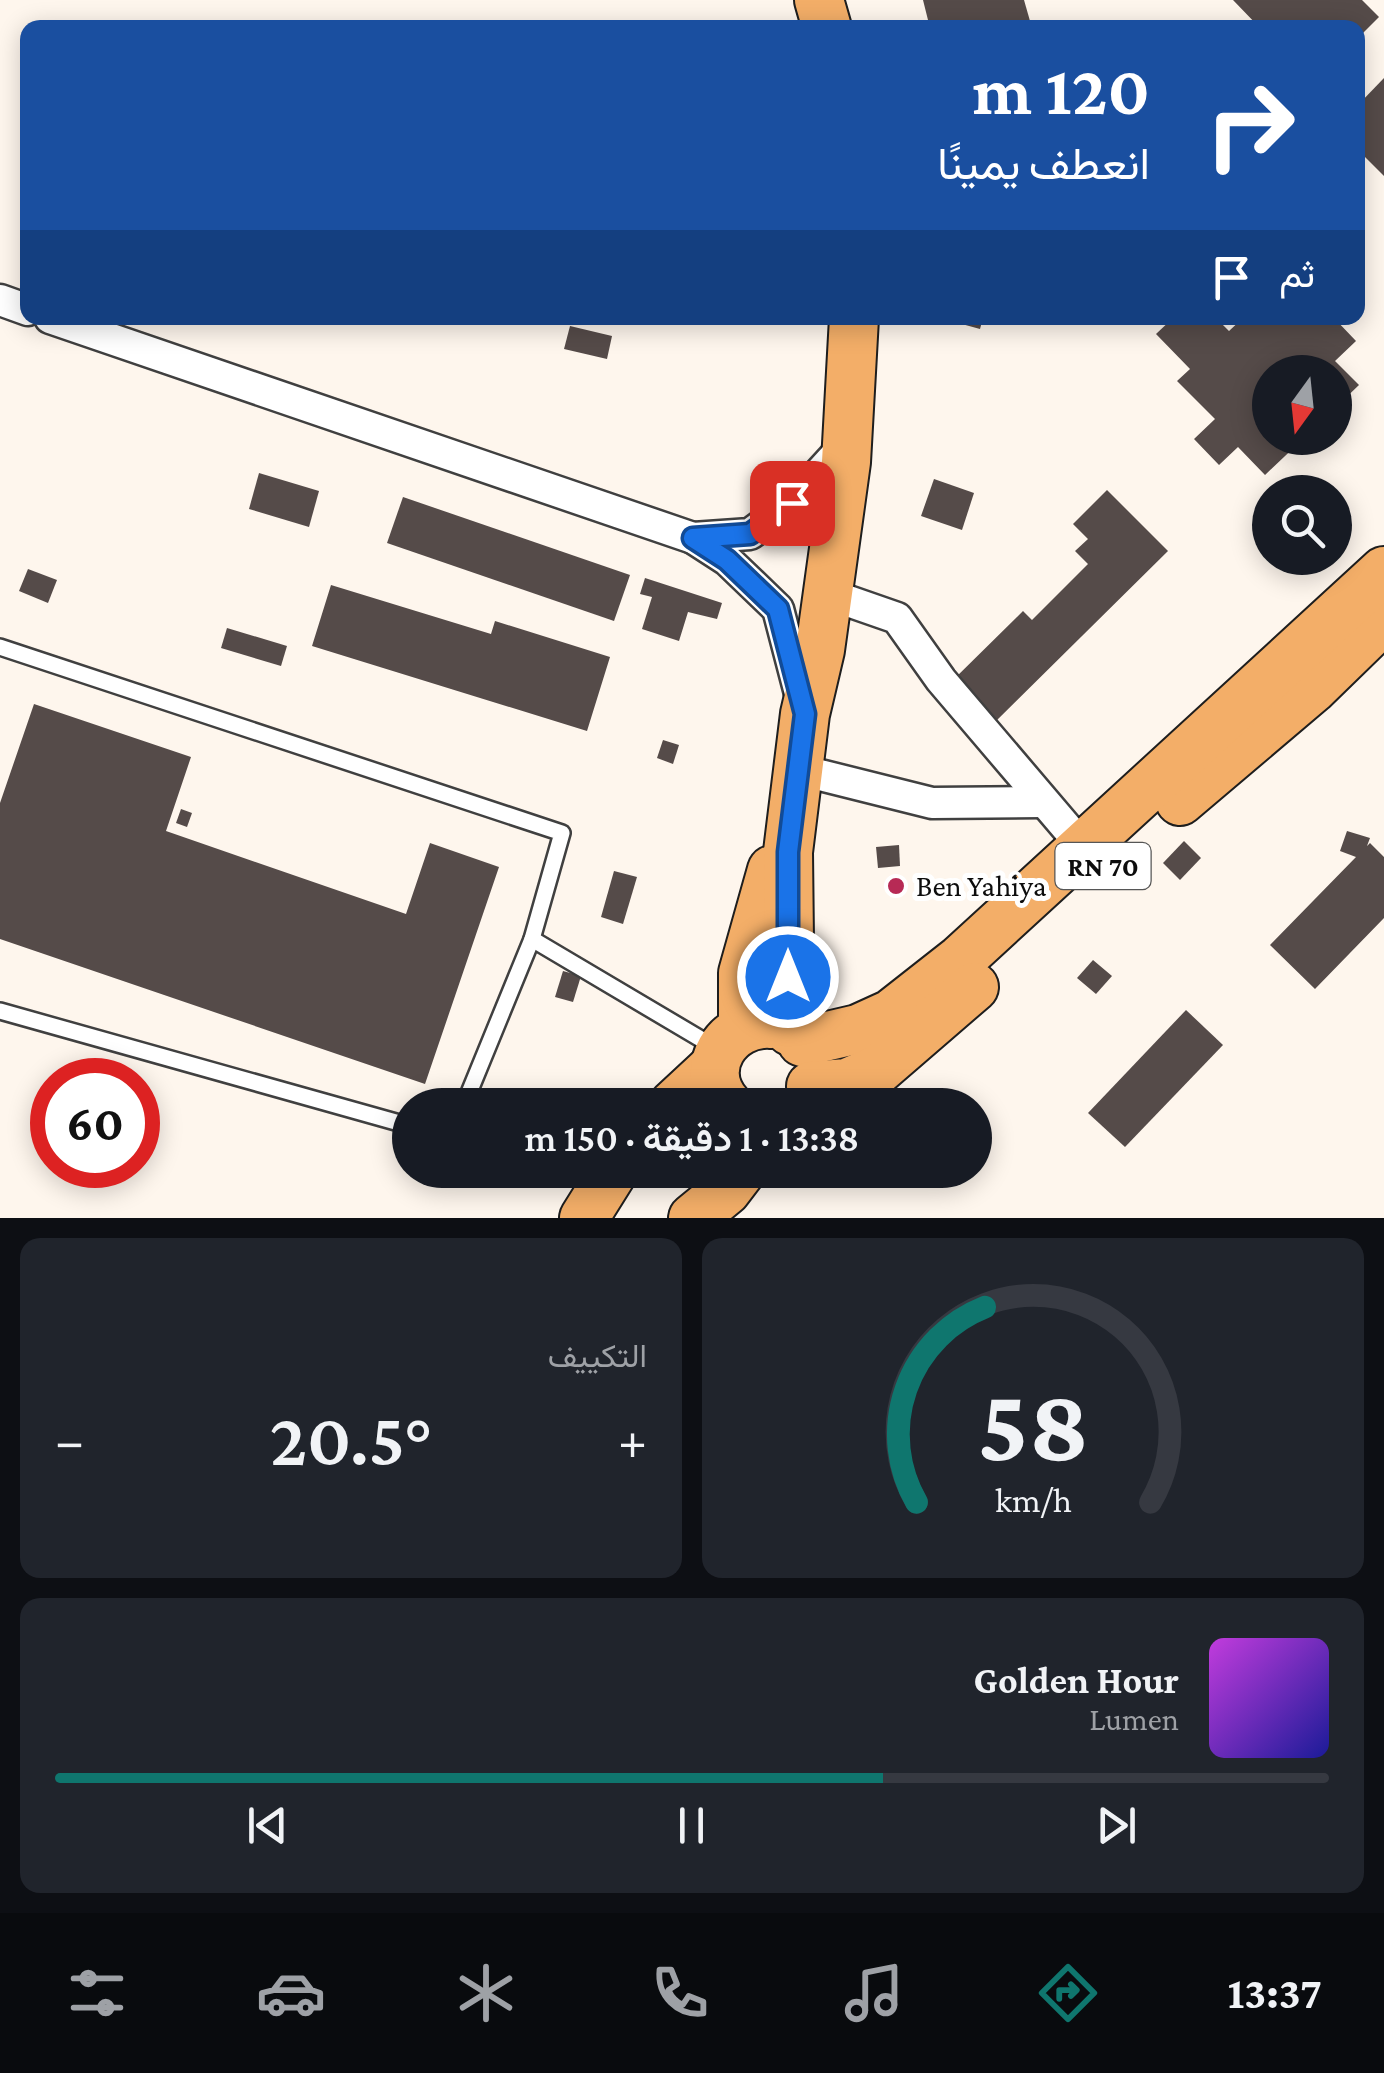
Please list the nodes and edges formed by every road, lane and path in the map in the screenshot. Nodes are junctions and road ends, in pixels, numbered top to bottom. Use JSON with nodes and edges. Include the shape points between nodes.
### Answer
{"nodes":[{"id":1,"x":70,"y":325,"type":"edge"},
{"id":2,"x":854,"y":325,"type":"edge"},
{"id":3,"x":848,"y":441,"type":"junction"},
{"id":4,"x":693,"y":538,"type":"junction"},
{"id":5,"x":1384,"y":571,"type":"edge"},
{"id":6,"x":828,"y":594,"type":"junction"},
{"id":7,"x":1384,"y":619,"type":"edge"},
{"id":8,"x":0,"y":647,"type":"edge"},
{"id":9,"x":805,"y":714,"type":"junction"},
{"id":10,"x":800,"y":770,"type":"junction"},
{"id":11,"x":1042,"y":802,"type":"junction"},
{"id":12,"x":1092,"y":858,"type":"junction"},
{"id":13,"x":532,"y":938,"type":"junction"},
{"id":14,"x":0,"y":1010,"type":"edge"},
{"id":15,"x":726,"y":1062,"type":"edge"},
{"id":16,"x":801,"y":1066,"type":"edge"},
{"id":17,"x":471,"y":1088,"type":"edge"},
{"id":18,"x":694,"y":1088,"type":"edge"},
{"id":19,"x":392,"y":1121,"type":"edge"},
{"id":20,"x":603,"y":1188,"type":"edge"},
{"id":21,"x":728,"y":1188,"type":"edge"},
{"id":22,"x":584,"y":1218,"type":"edge"},
{"id":23,"x":693,"y":1218,"type":"edge"}],
"edges":[{"from":1,"to":4,"type":"street"},
{"from":2,"to":3,"type":"main road"},
{"from":3,"to":4,"type":"street","via":[[792,503],[750,534]]},
{"from":3,"to":6,"type":"main road"},
{"from":4,"to":9,"type":"street","via":[[778,609]]},
{"from":5,"to":12,"type":"main road","number":"RN 70"},
{"from":6,"to":9,"type":"main road"},
{"from":6,"to":11,"type":"street","via":[[897,618]]},
{"from":7,"to":12,"type":"main road","number":"RN 70","via":[[1312,690]]},
{"from":8,"to":13,"type":"lane","via":[[562,833]]},
{"from":9,"to":10,"type":"main road"},
{"from":10,"to":11,"type":"street","via":[[932,802]]},
{"from":10,"to":15,"type":"main road"},
{"from":10,"to":16,"type":"main road","via":[[788,852]]},
{"from":11,"to":12,"type":"street"},
{"from":12,"to":16,"type":"main road","number":"RN 70","via":[[892,1014]]},
{"from":12,"to":16,"type":"main road","number":"RN 70","via":[[982,980],[879,1069],[847,1083]]},
{"from":13,"to":15,"type":"lane"},
{"from":13,"to":17,"type":"lane"},
{"from":14,"to":19,"type":"lane"},
{"from":15,"to":16,"type":"main road","via":[[759,1023],[775,1024]]},
{"from":15,"to":18,"type":"main road"},
{"from":20,"to":22,"type":"main road"},
{"from":21,"to":23,"type":"main road"}]}
